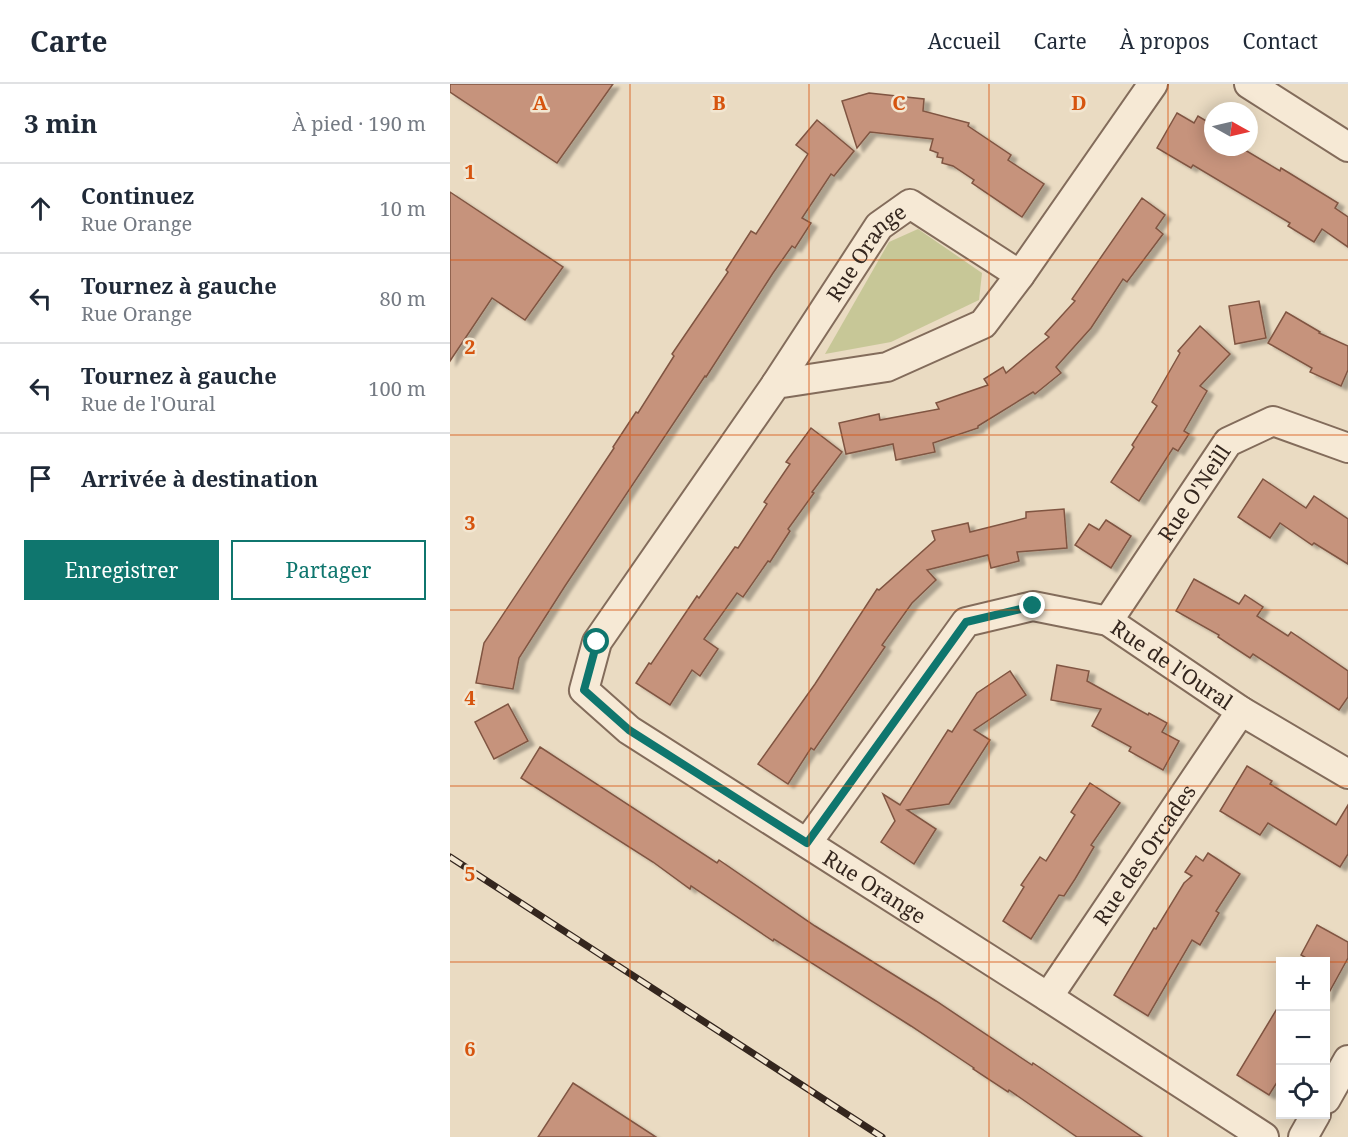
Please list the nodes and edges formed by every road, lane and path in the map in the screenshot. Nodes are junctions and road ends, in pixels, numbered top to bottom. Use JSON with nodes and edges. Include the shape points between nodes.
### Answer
{"nodes":[{"id":1,"x":1153,"y":84,"type":"edge"},
{"id":2,"x":1249,"y":84,"type":"edge"},
{"id":3,"x":1348,"y":147,"type":"edge"},
{"id":4,"x":1020,"y":275,"type":"junction"},
{"id":5,"x":776,"y":384,"type":"junction"},
{"id":6,"x":1346,"y":444,"type":"edge"},
{"id":7,"x":1108,"y":621,"type":"junction"},
{"id":8,"x":1241,"y":711,"type":"junction"},
{"id":9,"x":1348,"y":774,"type":"edge"},
{"id":10,"x":807,"y":843,"type":"junction"},
{"id":11,"x":1048,"y":997,"type":"junction"},
{"id":12,"x":1348,"y":1060,"type":"edge"},
{"id":13,"x":1330,"y":1092,"type":"edge"},
{"id":14,"x":1313,"y":1119,"type":"edge"},
{"id":15,"x":1264,"y":1137,"type":"edge"},
{"id":16,"x":1303,"y":1137,"type":"edge"}],
"edges":[{"from":1,"to":4,"type":"street"},
{"from":2,"to":3,"type":"street"},
{"from":4,"to":5,"type":"street","via":[[983,324],[887,367]]},
{"from":4,"to":5,"type":"street","name":"Rue Orange","via":[[910,204],[879,226]]},
{"from":5,"to":10,"type":"street","name":"Rue Orange","via":[[597,642],[584,690],[629,730]]},
{"from":6,"to":7,"type":"street","name":"Rue O'Neill","via":[[1273,421],[1228,442]]},
{"from":7,"to":8,"type":"street","name":"Rue de l'Oural"},
{"from":7,"to":10,"type":"street","name":"Rue de l'Oural","via":[[1033,606],[966,622]]},
{"from":8,"to":9,"type":"street","name":"Rue de l'Oural"},
{"from":8,"to":11,"type":"street","name":"Rue des Orcades"},
{"from":10,"to":11,"type":"street","name":"Rue Orange"},
{"from":11,"to":15,"type":"street","name":"Rue Orange"},
{"from":12,"to":13,"type":"street"},
{"from":14,"to":16,"type":"street"}]}
